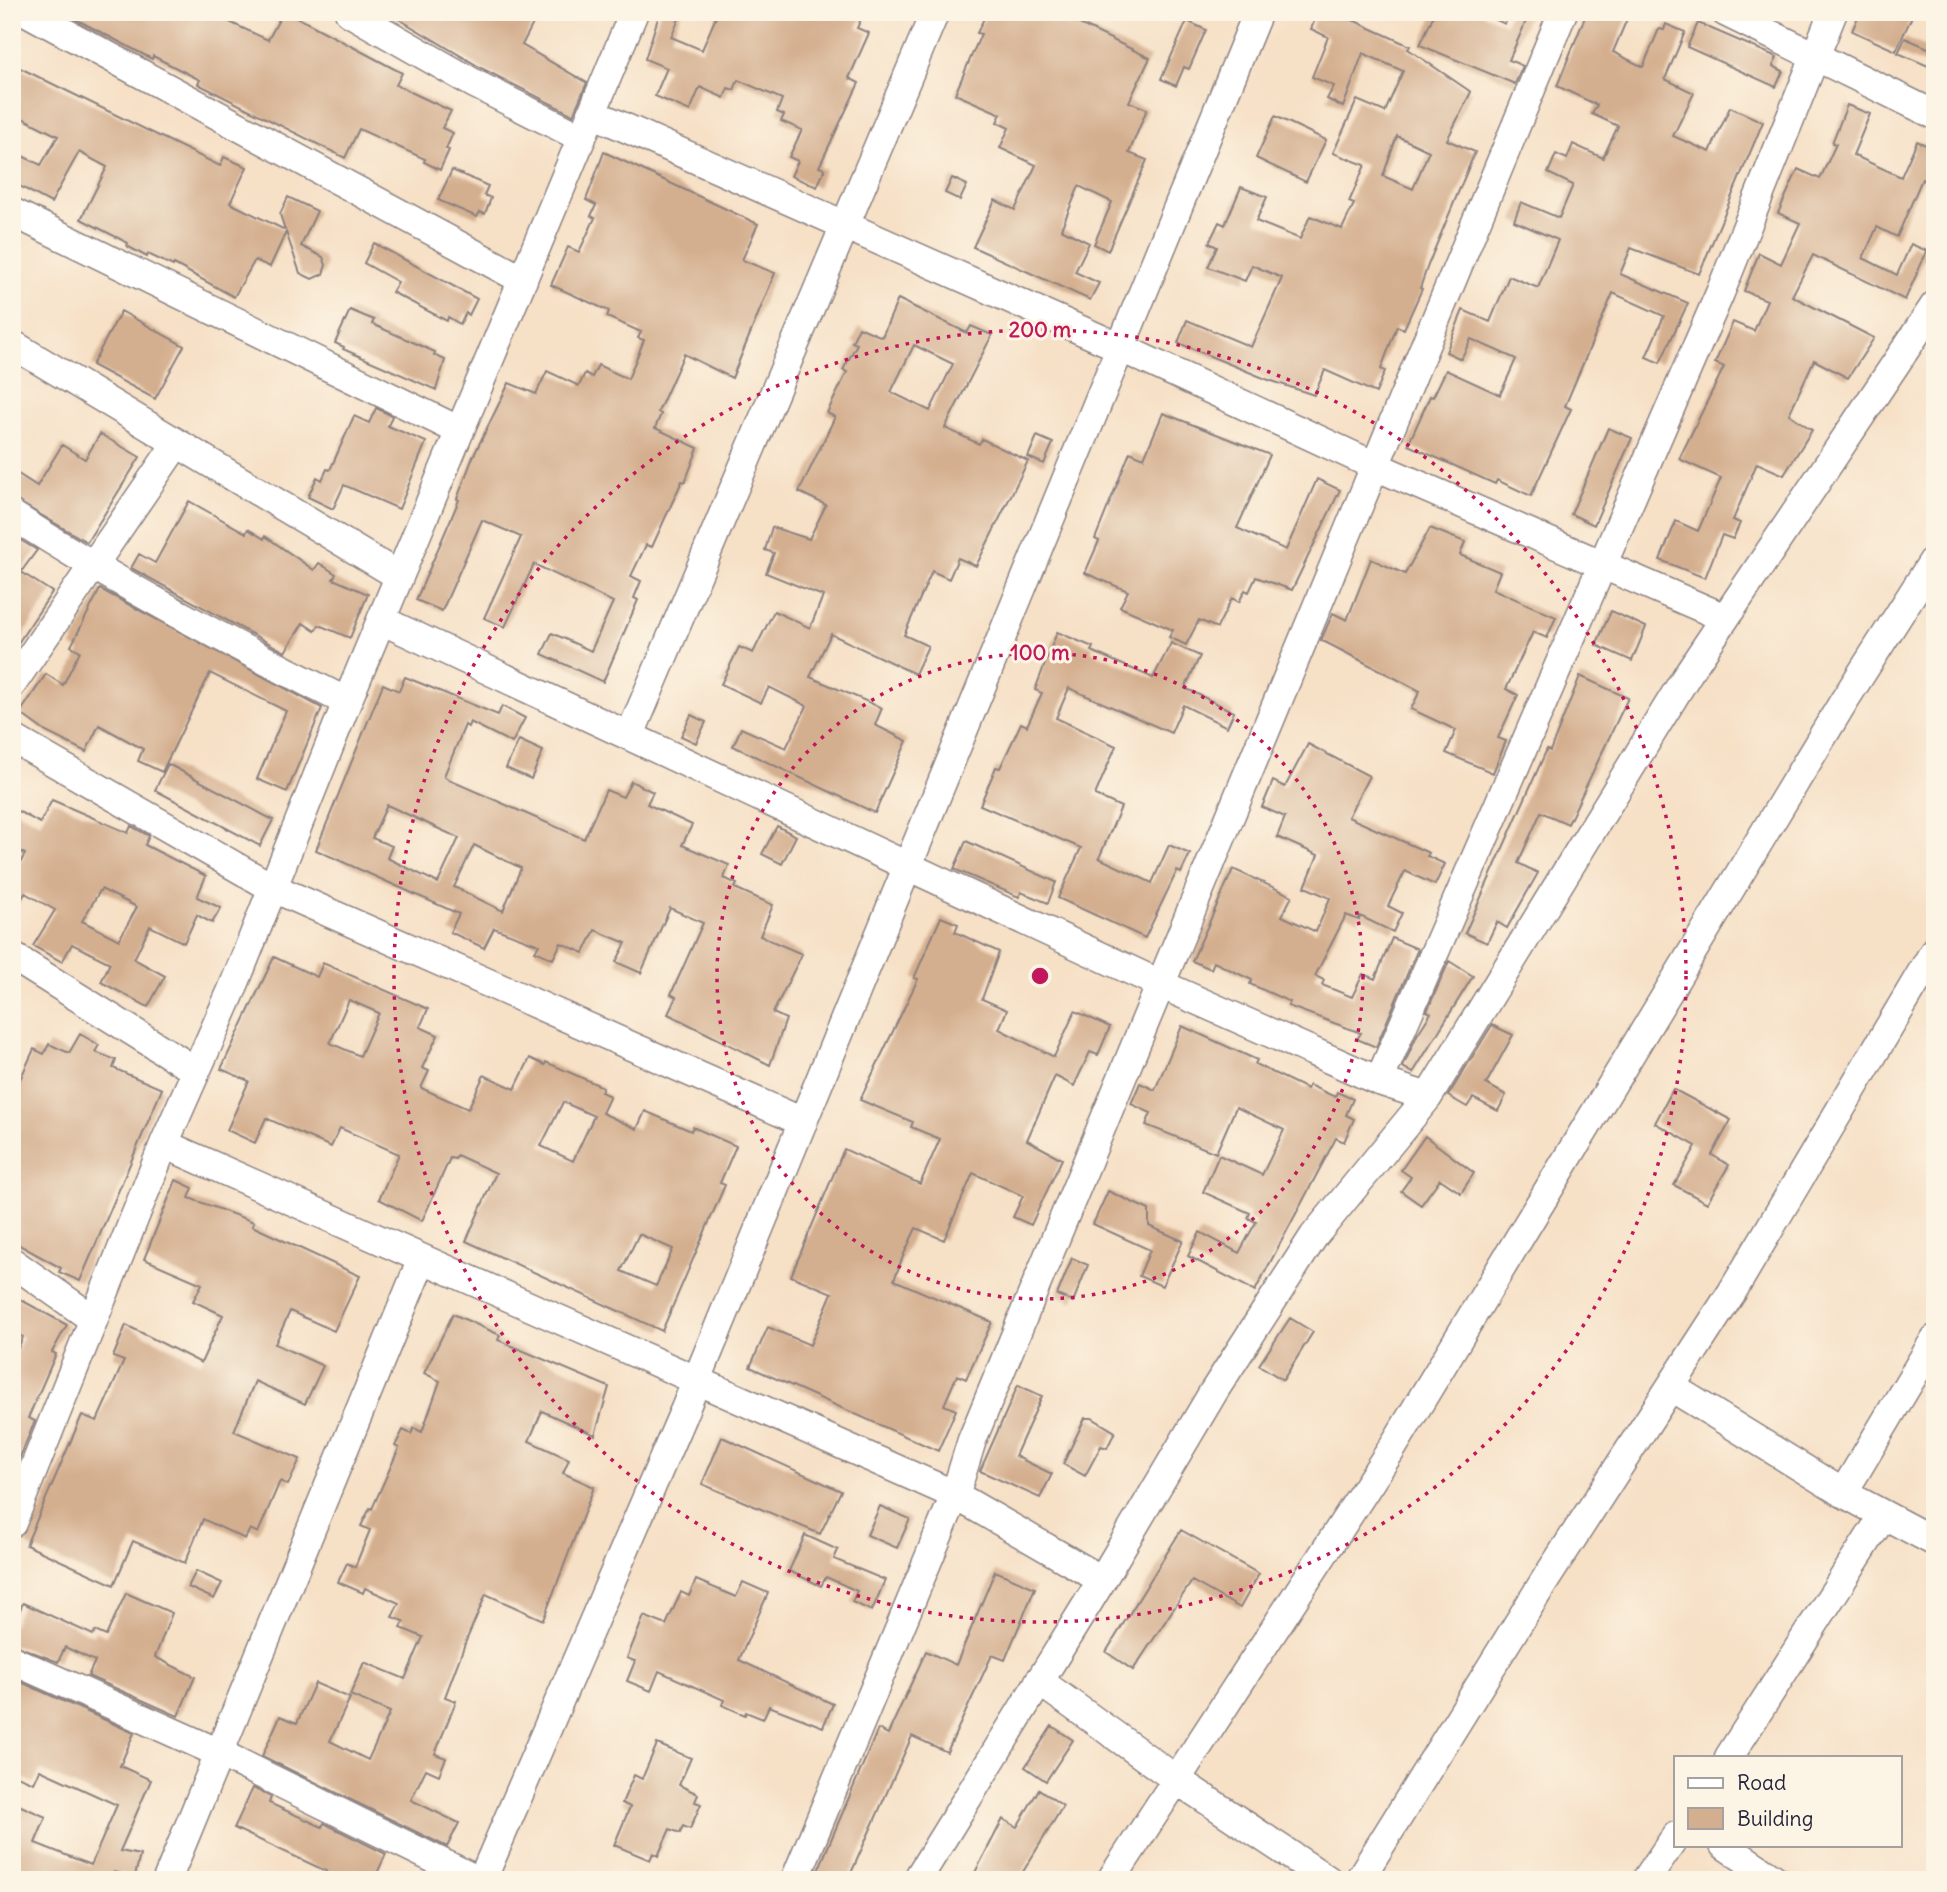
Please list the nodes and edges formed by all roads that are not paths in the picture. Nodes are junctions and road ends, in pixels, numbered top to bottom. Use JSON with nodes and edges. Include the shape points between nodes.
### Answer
{"nodes":[{"id":1,"x":27,"y":12,"type":"edge"},
{"id":2,"x":349,"y":12,"type":"edge"},
{"id":3,"x":634,"y":12,"type":"edge"},
{"id":4,"x":935,"y":12,"type":"edge"},
{"id":5,"x":1258,"y":12,"type":"edge"},
{"id":6,"x":1563,"y":12,"type":"edge"},
{"id":7,"x":1725,"y":12,"type":"edge"},
{"id":8,"x":1833,"y":12,"type":"edge"},
{"id":9,"x":1814,"y":57,"type":"junction"},
{"id":10,"x":1935,"y":115,"type":"edge"},
{"id":11,"x":587,"y":125,"type":"junction"},
{"id":12,"x":12,"y":212,"type":"edge"},
{"id":13,"x":845,"y":224,"type":"junction"},
{"id":14,"x":523,"y":279,"type":"junction"},
{"id":15,"x":1935,"y":305,"type":"edge"},
{"id":16,"x":12,"y":344,"type":"edge"},
{"id":17,"x":1119,"y":346,"type":"junction"},
{"id":18,"x":460,"y":431,"type":"junction"},
{"id":19,"x":177,"y":443,"type":"junction"},
{"id":20,"x":1373,"y":465,"type":"junction"},
{"id":21,"x":12,"y":515,"type":"edge"},
{"id":22,"x":1935,"y":558,"type":"edge"},
{"id":23,"x":1602,"y":566,"type":"junction"},
{"id":24,"x":94,"y":568,"type":"junction"},
{"id":25,"x":399,"y":576,"type":"junction"},
{"id":26,"x":1726,"y":618,"type":"junction"},
{"id":27,"x":381,"y":620,"type":"junction"},
{"id":28,"x":12,"y":684,"type":"edge"},
{"id":29,"x":347,"y":702,"type":"junction"},
{"id":30,"x":630,"y":735,"type":"junction"},
{"id":31,"x":12,"y":738,"type":"edge"},
{"id":32,"x":909,"y":866,"type":"junction"},
{"id":33,"x":271,"y":887,"type":"junction"},
{"id":34,"x":1935,"y":950,"type":"edge"},
{"id":35,"x":12,"y":956,"type":"edge"},
{"id":36,"x":1160,"y":984,"type":"junction"},
{"id":37,"x":196,"y":1071,"type":"junction"},
{"id":38,"x":1379,"y":1081,"type":"junction"},
{"id":39,"x":1428,"y":1097,"type":"junction"},
{"id":40,"x":803,"y":1122,"type":"junction"},
{"id":41,"x":164,"y":1144,"type":"junction"},
{"id":42,"x":422,"y":1259,"type":"junction"},
{"id":43,"x":12,"y":1262,"type":"edge"},
{"id":44,"x":93,"y":1319,"type":"junction"},
{"id":45,"x":1935,"y":1339,"type":"edge"},
{"id":46,"x":696,"y":1381,"type":"junction"},
{"id":47,"x":1671,"y":1387,"type":"junction"},
{"id":48,"x":1843,"y":1493,"type":"junction"},
{"id":49,"x":955,"y":1495,"type":"junction"},
{"id":50,"x":1883,"y":1516,"type":"junction"},
{"id":51,"x":12,"y":1523,"type":"edge"},
{"id":52,"x":1935,"y":1542,"type":"edge"},
{"id":53,"x":1102,"y":1580,"type":"junction"},
{"id":54,"x":12,"y":1660,"type":"edge"},
{"id":55,"x":1039,"y":1681,"type":"junction"},
{"id":56,"x":219,"y":1754,"type":"junction"},
{"id":57,"x":1730,"y":1756,"type":"edge"},
{"id":58,"x":1177,"y":1780,"type":"junction"},
{"id":59,"x":1674,"y":1839,"type":"edge"},
{"id":60,"x":1725,"y":1846,"type":"edge"},
{"id":61,"x":167,"y":1880,"type":"edge"},
{"id":62,"x":479,"y":1880,"type":"edge"},
{"id":63,"x":795,"y":1880,"type":"edge"},
{"id":64,"x":917,"y":1880,"type":"edge"},
{"id":65,"x":1111,"y":1880,"type":"edge"},
{"id":66,"x":1328,"y":1880,"type":"edge"},
{"id":67,"x":1359,"y":1880,"type":"edge"},
{"id":68,"x":1646,"y":1880,"type":"edge"},
{"id":69,"x":1776,"y":1880,"type":"edge"}],
"edges":[{"from":1,"to":14,"type":"street"},
{"from":2,"to":11,"type":"street","via":[[475,84]]},
{"from":3,"to":11,"type":"street"},
{"from":4,"to":13,"type":"street"},
{"from":5,"to":17,"type":"street"},
{"from":6,"to":20,"type":"street"},
{"from":7,"to":9,"type":"street"},
{"from":8,"to":9,"type":"street"},
{"from":9,"to":10,"type":"street"},
{"from":9,"to":23,"type":"street","via":[[1720,293]]},
{"from":11,"to":13,"type":"street"},
{"from":11,"to":14,"type":"street"},
{"from":12,"to":18,"type":"street"},
{"from":13,"to":17,"type":"street"},
{"from":13,"to":30,"type":"street"},
{"from":14,"to":18,"type":"street"},
{"from":15,"to":26,"type":"street"},
{"from":16,"to":19,"type":"street"},
{"from":17,"to":20,"type":"street"},
{"from":17,"to":32,"type":"street"},
{"from":18,"to":25,"type":"street"},
{"from":19,"to":24,"type":"street"},
{"from":19,"to":25,"type":"street"},
{"from":20,"to":23,"type":"street"},
{"from":20,"to":36,"type":"street"},
{"from":21,"to":24,"type":"street"},
{"from":22,"to":58,"type":"street","via":[[1391,1450]]},
{"from":23,"to":26,"type":"street"},
{"from":23,"to":38,"type":"street"},
{"from":24,"to":28,"type":"street"},
{"from":24,"to":29,"type":"street","via":[[205,631]]},
{"from":25,"to":27,"type":"street"},
{"from":26,"to":39,"type":"street"},
{"from":27,"to":29,"type":"street"},
{"from":27,"to":30,"type":"street"},
{"from":29,"to":33,"type":"street"},
{"from":30,"to":32,"type":"street"},
{"from":31,"to":33,"type":"street"},
{"from":32,"to":36,"type":"street"},
{"from":32,"to":40,"type":"street"},
{"from":33,"to":37,"type":"street"},
{"from":33,"to":40,"type":"street"},
{"from":34,"to":47,"type":"street"},
{"from":35,"to":37,"type":"street"},
{"from":36,"to":38,"type":"street"},
{"from":36,"to":49,"type":"street","via":[[972,1440]]},
{"from":37,"to":41,"type":"street"},
{"from":38,"to":39,"type":"street"},
{"from":39,"to":53,"type":"street","via":[[1314,1236],[1214,1391]]},
{"from":40,"to":46,"type":"street"},
{"from":41,"to":42,"type":"street"},
{"from":41,"to":44,"type":"street"},
{"from":42,"to":46,"type":"street"},
{"from":42,"to":56,"type":"street"},
{"from":43,"to":44,"type":"street"},
{"from":44,"to":51,"type":"street"},
{"from":45,"to":48,"type":"street"},
{"from":46,"to":49,"type":"street"},
{"from":46,"to":62,"type":"street"},
{"from":47,"to":48,"type":"street"},
{"from":47,"to":67,"type":"street"},
{"from":48,"to":50,"type":"street"},
{"from":49,"to":53,"type":"street"},
{"from":49,"to":63,"type":"street"},
{"from":50,"to":52,"type":"street"},
{"from":50,"to":57,"type":"street"},
{"from":53,"to":55,"type":"street"},
{"from":54,"to":56,"type":"street"},
{"from":55,"to":58,"type":"street"},
{"from":55,"to":64,"type":"street"},
{"from":56,"to":61,"type":"street"},
{"from":56,"to":62,"type":"street"},
{"from":58,"to":65,"type":"street"},
{"from":58,"to":66,"type":"street"},
{"from":59,"to":68,"type":"street"},
{"from":60,"to":69,"type":"street"}]}
